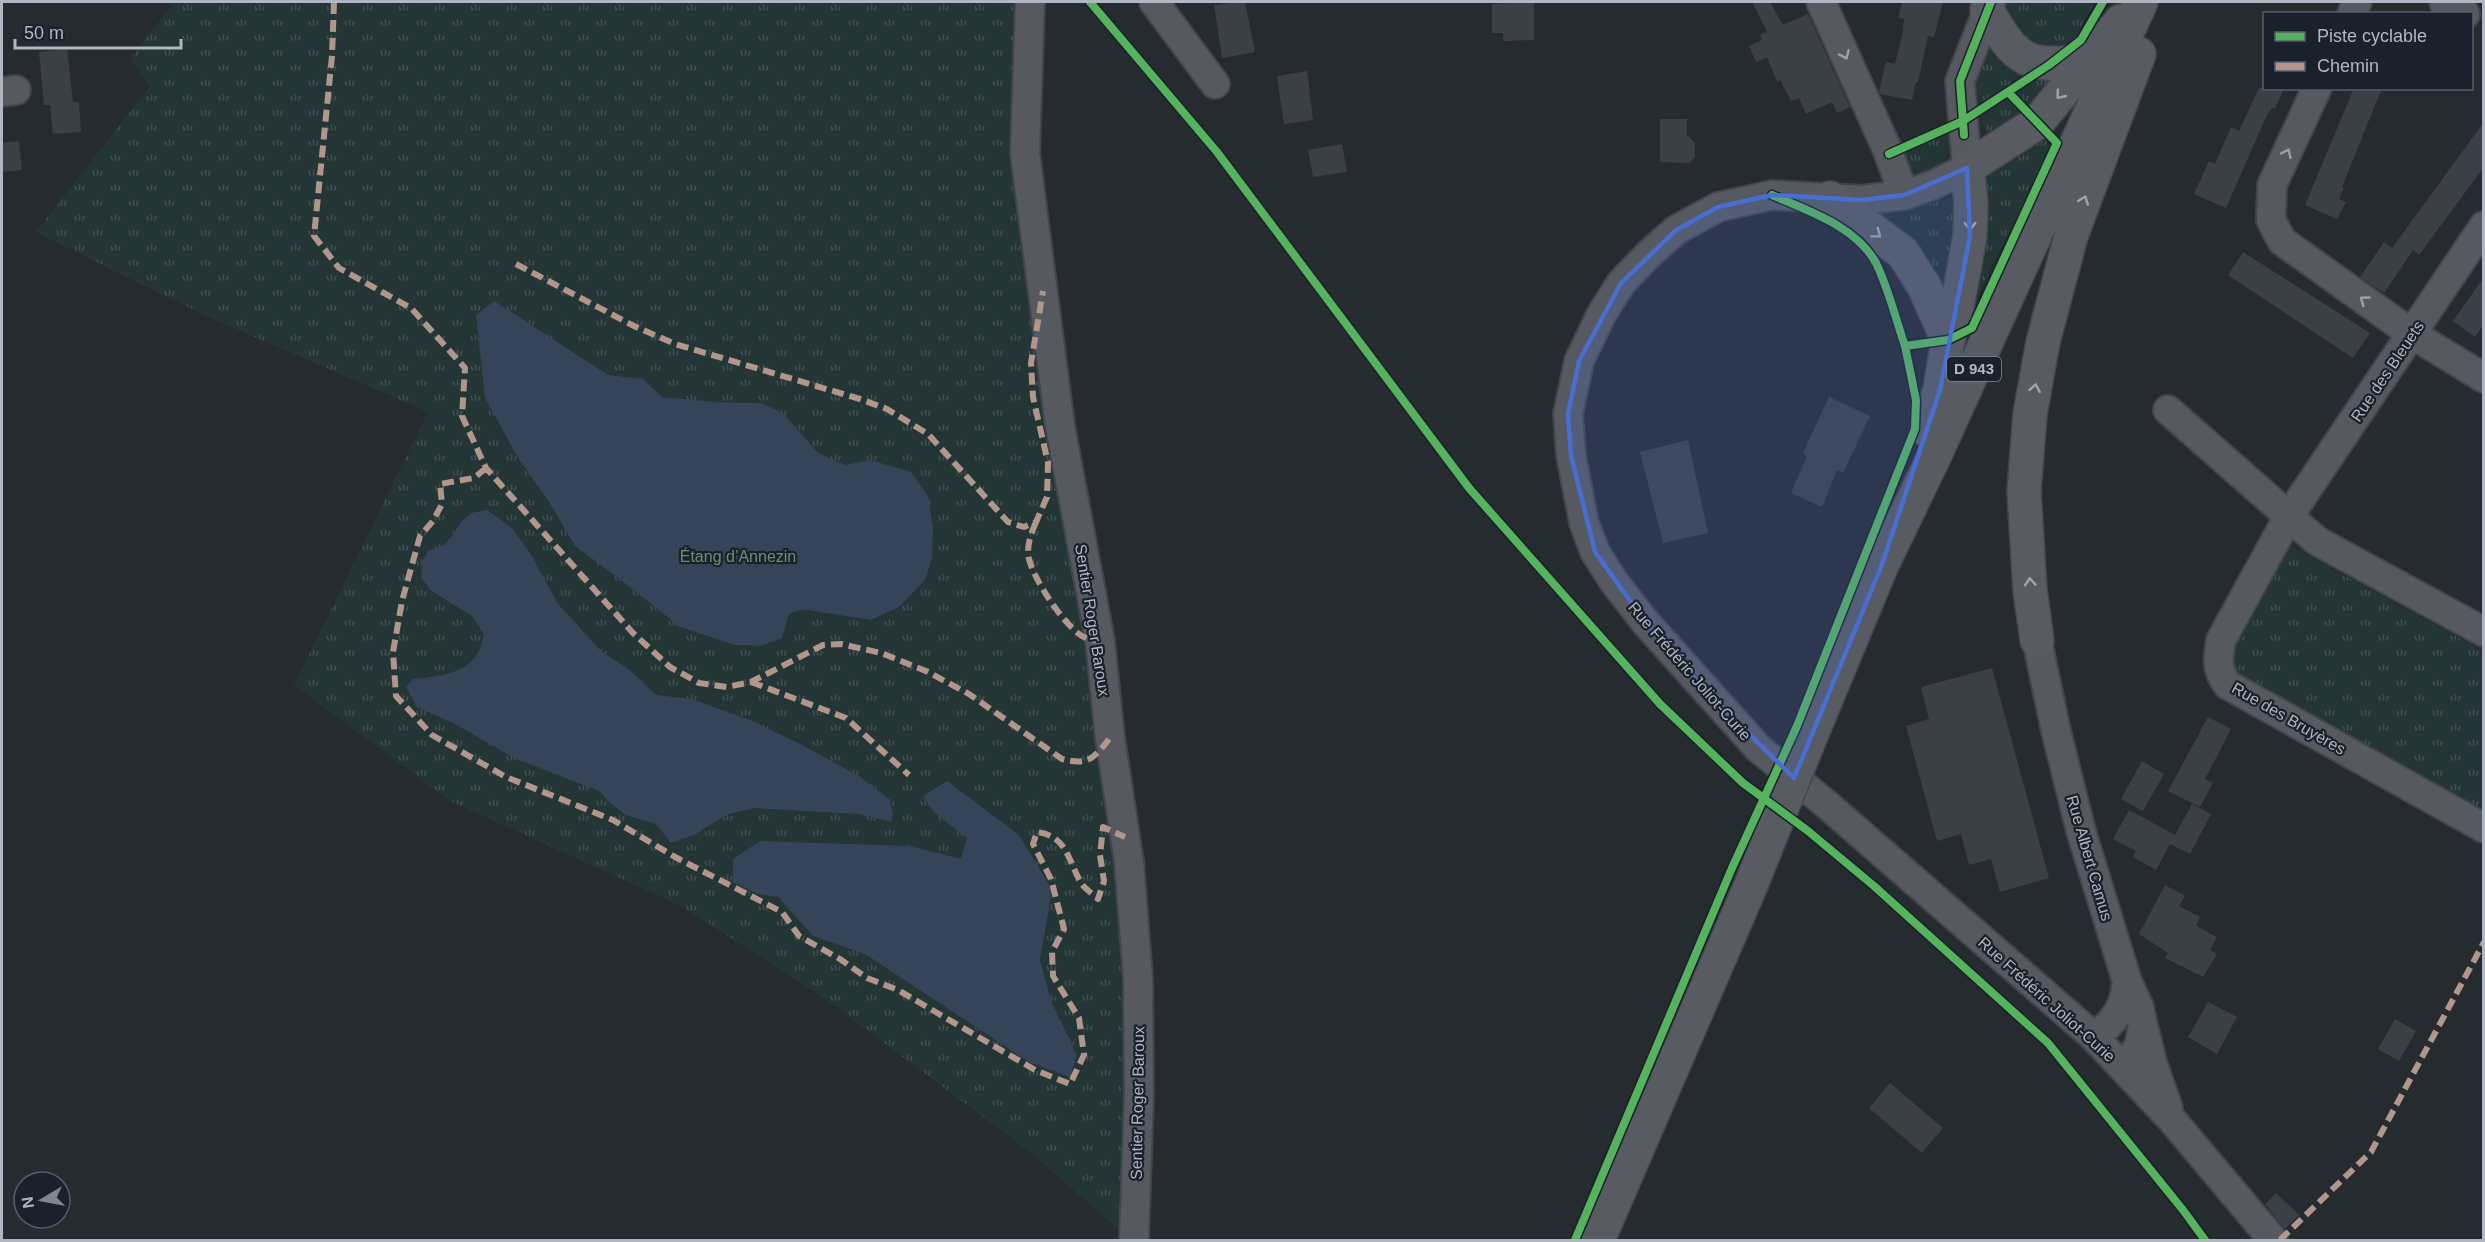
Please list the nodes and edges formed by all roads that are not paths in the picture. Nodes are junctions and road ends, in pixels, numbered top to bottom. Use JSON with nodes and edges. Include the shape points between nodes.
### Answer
{"nodes":[{"id":1,"x":1029,"y":2,"type":"edge"},
{"id":2,"x":1154,"y":2,"type":"edge"},
{"id":3,"x":1821,"y":2,"type":"edge"},
{"id":4,"x":2139,"y":2,"type":"edge"},
{"id":5,"x":2146,"y":2,"type":"edge"},
{"id":6,"x":2444,"y":2,"type":"edge"},
{"id":7,"x":1989,"y":6,"type":"edge"},
{"id":8,"x":2462,"y":12,"type":"edge"},
{"id":9,"x":2087,"y":60,"type":"junction"},
{"id":10,"x":1215,"y":84,"type":"dead end"},
{"id":11,"x":2316,"y":90,"type":"edge"},
{"id":12,"x":1967,"y":168,"type":"junction"},
{"id":13,"x":1904,"y":195,"type":"junction"},
{"id":14,"x":1830,"y":198,"type":"junction"},
{"id":15,"x":2484,"y":226,"type":"edge"},
{"id":16,"x":2412,"y":334,"type":"junction"},
{"id":17,"x":1948,"y":340,"type":"junction"},
{"id":18,"x":2484,"y":378,"type":"edge"},
{"id":19,"x":2168,"y":410,"type":"dead end"},
{"id":20,"x":2289,"y":516,"type":"junction"},
{"id":21,"x":1881,"y":567,"type":"junction"},
{"id":22,"x":2484,"y":632,"type":"edge"},
{"id":23,"x":2037,"y":640,"type":"joint"},
{"id":24,"x":2484,"y":828,"type":"edge"},
{"id":25,"x":2127,"y":981,"type":"junction"},
{"id":26,"x":2144,"y":1026,"type":"junction"},
{"id":27,"x":2094,"y":1037,"type":"junction"},
{"id":28,"x":2124,"y":1069,"type":"junction"},
{"id":29,"x":2173,"y":1121,"type":"junction"},
{"id":30,"x":1134,"y":1240,"type":"edge"},
{"id":31,"x":1598,"y":1240,"type":"edge"},
{"id":32,"x":2273,"y":1240,"type":"edge"}],
"edges":[{"from":1,"to":30,"type":"street","name":"Sentier Roger Baroux","via":[[1025,153],[1060,426],[1100,641],[1129,862],[1138,980]]},
{"from":2,"to":10,"type":"street"},
{"from":3,"to":13,"type":"street","one_way":true},
{"from":4,"to":9,"type":"main road"},
{"from":4,"to":21,"type":"main road","number":"D 943"},
{"from":23,"to":5,"type":"main road","one_way":true,"via":[[2024,490],[2034,393],[2071,236],[2149,28]]},
{"from":6,"to":8,"type":"street"},
{"from":7,"to":9,"type":"main road","via":[[2014,52],[2049,65]]},
{"from":7,"to":12,"type":"street","via":[[1960,81]]},
{"from":9,"to":12,"type":"main road","one_way":true,"via":[[2037,123]]},
{"from":16,"to":11,"type":"street","one_way":true,"via":[[2282,241],[2271,220],[2272,184]]},
{"from":12,"to":13,"type":"street","name":"Rue Frédéric Joliot-Curie","via":[[1933,186]]},
{"from":12,"to":17,"type":"main road","one_way":true,"via":[[1970,236]]},
{"from":13,"to":14,"type":"street","name":"Rue Frédéric Joliot-Curie","via":[[1862,200]]},
{"from":14,"to":17,"type":"main road","one_way":true,"via":[[1903,253],[1924,286]]},
{"from":14,"to":27,"type":"street","name":"Rue Frédéric Joliot-Curie","via":[[1772,195],[1718,207],[1676,230],[1621,283],[1579,361],[1568,414],[1571,456],[1584,523],[1595,552],[1614,582],[1758,748]]},
{"from":15,"to":16,"type":"street","name":"Rue des Bleuets"},
{"from":16,"to":18,"type":"street"},
{"from":16,"to":20,"type":"street","name":"Rue des Bleuets"},
{"from":17,"to":21,"type":"main road","via":[[1941,390]]},
{"from":19,"to":20,"type":"street"},
{"from":20,"to":22,"type":"street","via":[[2317,541]]},
{"from":20,"to":24,"type":"street","name":"Rue des Bruyères","via":[[2220,639],[2221,676],[2228,685]]},
{"from":21,"to":31,"type":"main road","number":"D 943","bridge":true,"via":[[1751,885]]},
{"from":23,"to":25,"type":"street","name":"Rue Albert Camus","via":[[2069,785]]},
{"from":25,"to":26,"type":"street","name":"Rue Albert Camus"},
{"from":25,"to":27,"type":"street","via":[[2126,999],[2116,1016]]},
{"from":26,"to":28,"type":"street","via":[[2139,1046]]},
{"from":26,"to":29,"type":"street","name":"Rue Albert Camus"},
{"from":27,"to":28,"type":"street","name":"Rue Frédéric Joliot-Curie"},
{"from":28,"to":29,"type":"street","name":"Rue Frédéric Joliot-Curie"},
{"from":29,"to":32,"type":"street","name":"Rue Frédéric Joliot-Curie"}]}
